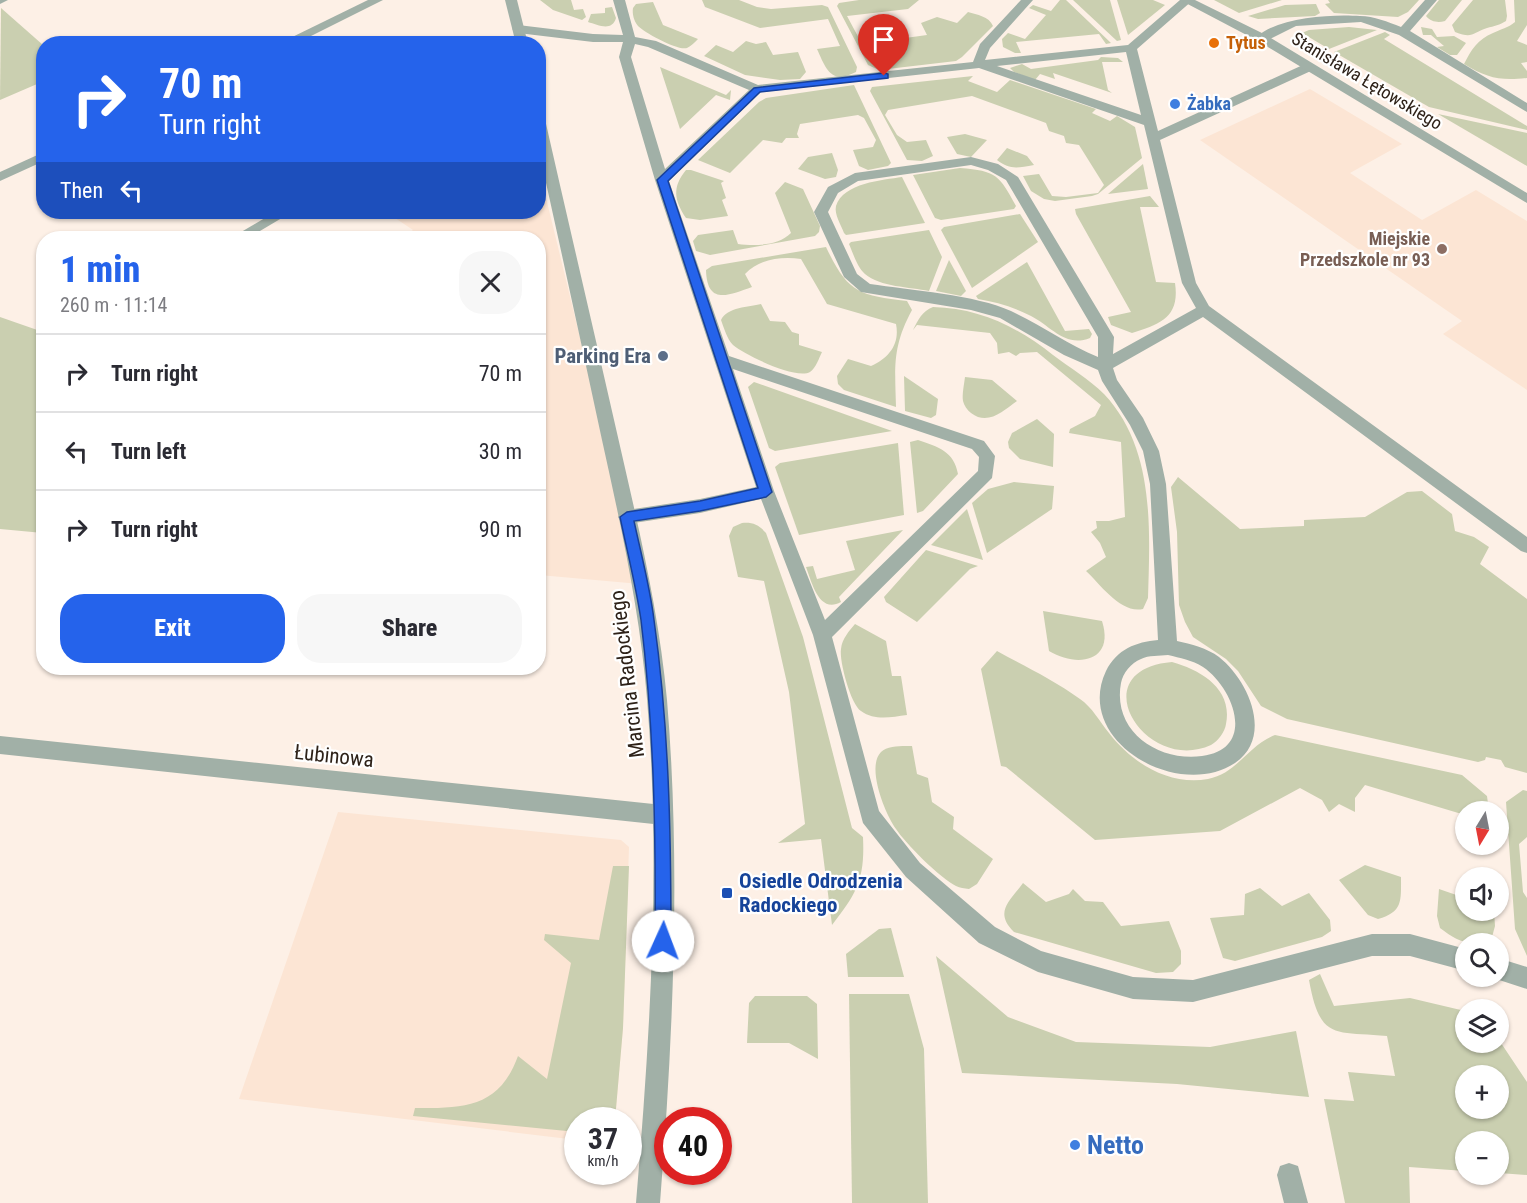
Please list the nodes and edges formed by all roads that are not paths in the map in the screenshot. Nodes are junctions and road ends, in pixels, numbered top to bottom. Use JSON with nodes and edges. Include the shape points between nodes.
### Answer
{"nodes":[{"id":1,"x":377,"y":0,"type":"edge"},
{"id":2,"x":511,"y":0,"type":"edge"},
{"id":3,"x":619,"y":0,"type":"edge"},
{"id":4,"x":1027,"y":0,"type":"edge"},
{"id":5,"x":1186,"y":0,"type":"edge"},
{"id":6,"x":1431,"y":0,"type":"edge"},
{"id":7,"x":518,"y":29,"type":"junction"},
{"id":8,"x":1403,"y":32,"type":"junction"},
{"id":9,"x":301,"y":36,"type":"edge"},
{"id":10,"x":520,"y":36,"type":"edge"},
{"id":11,"x":1262,"y":38,"type":"junction"},
{"id":12,"x":630,"y":39,"type":"junction"},
{"id":13,"x":1131,"y":48,"type":"junction"},
{"id":14,"x":978,"y":64,"type":"junction"},
{"id":15,"x":1309,"y":67,"type":"junction"},
{"id":16,"x":757,"y":90,"type":"junction"},
{"id":17,"x":1527,"y":108,"type":"edge"},
{"id":18,"x":1151,"y":123,"type":"junction"},
{"id":19,"x":1154,"y":138,"type":"junction"},
{"id":20,"x":546,"y":151,"type":"edge"},
{"id":21,"x":36,"y":160,"type":"edge"},
{"id":22,"x":0,"y":177,"type":"edge"},
{"id":23,"x":662,"y":180,"type":"junction"},
{"id":24,"x":1527,"y":199,"type":"edge"},
{"id":25,"x":272,"y":219,"type":"edge"},
{"id":26,"x":251,"y":231,"type":"edge"},
{"id":27,"x":1204,"y":310,"type":"junction"},
{"id":28,"x":723,"y":360,"type":"junction"},
{"id":29,"x":1105,"y":366,"type":"junction"},
{"id":30,"x":766,"y":492,"type":"junction"},
{"id":31,"x":627,"y":517,"type":"junction"},
{"id":32,"x":1527,"y":546,"type":"edge"},
{"id":33,"x":822,"y":635,"type":"junction"},
{"id":34,"x":1168,"y":647,"type":"junction"},
{"id":35,"x":0,"y":745,"type":"edge"},
{"id":36,"x":663,"y":814,"type":"junction"},
{"id":37,"x":1455,"y":957,"type":"edge"},
{"id":38,"x":1509,"y":973,"type":"edge"},
{"id":39,"x":1525,"y":979,"type":"edge"},
{"id":40,"x":1288,"y":1175,"type":"dead end"},
{"id":41,"x":648,"y":1203,"type":"edge"},
{"id":42,"x":1296,"y":1203,"type":"edge"}],
"edges":[{"from":1,"to":9,"type":"street"},
{"from":2,"to":7,"type":"street"},
{"from":3,"to":12,"type":"street"},
{"from":4,"to":14,"type":"street","via":[[984,47]]},
{"from":5,"to":11,"type":"street","name":"Stanisława Łętowskiego"},
{"from":5,"to":13,"type":"street"},
{"from":6,"to":8,"type":"street"},
{"from":7,"to":10,"type":"street"},
{"from":7,"to":12,"type":"street"},
{"from":8,"to":11,"type":"street","via":[[1361,19],[1295,23]]},
{"from":8,"to":17,"type":"street"},
{"from":11,"to":15,"type":"street","name":"Stanisława Łętowskiego"},
{"from":12,"to":16,"type":"street","via":[[652,44]]},
{"from":12,"to":23,"type":"street","via":[[625,57]]},
{"from":13,"to":14,"type":"street"},
{"from":13,"to":18,"type":"street"},
{"from":14,"to":16,"type":"street"},
{"from":14,"to":18,"type":"street"},
{"from":15,"to":19,"type":"street"},
{"from":15,"to":24,"type":"street","name":"Stanisława Łętowskiego"},
{"from":16,"to":23,"type":"street"},
{"from":18,"to":19,"type":"street"},
{"from":19,"to":27,"type":"street","via":[[1189,283]]},
{"from":20,"to":31,"type":"street","name":"Marcina Radockiego"},
{"from":21,"to":22,"type":"street"},
{"from":23,"to":28,"type":"street"},
{"from":25,"to":26,"type":"street"},
{"from":27,"to":29,"type":"street"},
{"from":27,"to":32,"type":"street"},
{"from":28,"to":30,"type":"street"},
{"from":28,"to":33,"type":"street","via":[[978,445],[987,456],[986,473]]},
{"from":29,"to":29,"type":"street","via":[[1106,337],[1011,177],[993,166],[971,161],[855,177],[826,196],[821,212],[851,277],[866,288],[1005,314],[1069,351]]},
{"from":29,"to":34,"type":"street","via":[[1151,451],[1158,484]]},
{"from":30,"to":31,"type":"street"},
{"from":30,"to":33,"type":"street"},
{"from":31,"to":36,"type":"street","name":"Marcina Radockiego","via":[[647,617],[657,699]]},
{"from":33,"to":37,"type":"street","via":[[870,816],[913,870],[987,935],[1038,961],[1133,988],[1193,991],[1372,945],[1410,945]]},
{"from":34,"to":34,"type":"street","via":[[1147,648],[1129,656],[1116,669],[1109,697],[1118,726],[1132,745],[1153,758],[1199,768],[1221,762],[1236,749],[1245,732],[1246,713],[1240,693],[1210,661],[1190,651]]},
{"from":35,"to":36,"type":"street","name":"Łubinowa"},
{"from":36,"to":41,"type":"street","name":"Marcina Radockiego","via":[[664,918]]},
{"from":38,"to":39,"type":"street"},
{"from":40,"to":42,"type":"street"}]}
